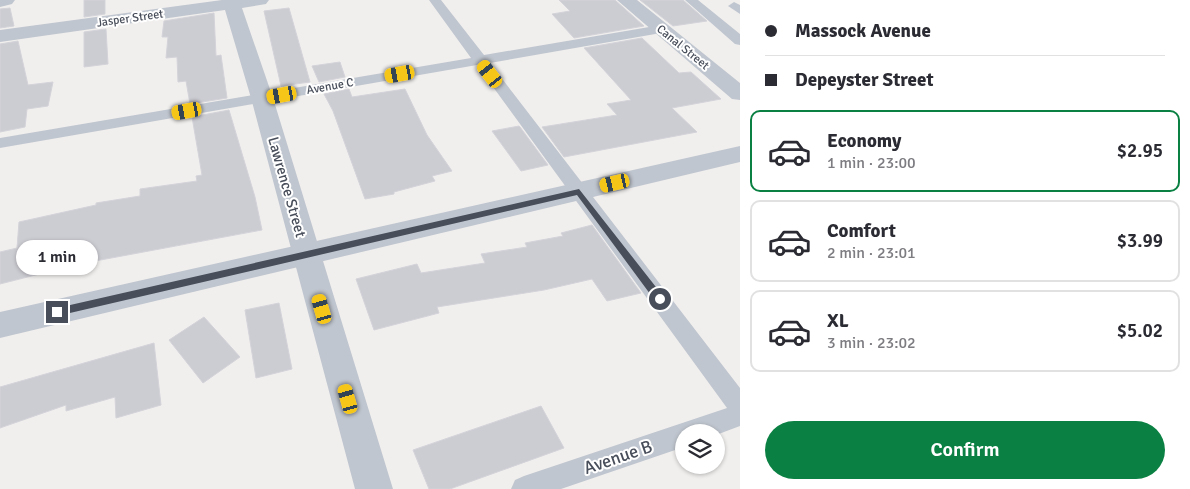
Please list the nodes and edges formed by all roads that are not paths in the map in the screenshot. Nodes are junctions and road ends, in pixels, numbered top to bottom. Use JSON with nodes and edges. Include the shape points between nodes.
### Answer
{"nodes":[{"id":1,"x":6,"y":0,"type":"edge"},
{"id":2,"x":260,"y":0,"type":"edge"},
{"id":3,"x":435,"y":0,"type":"edge"},
{"id":4,"x":626,"y":0,"type":"edge"},
{"id":5,"x":691,"y":0,"type":"edge"},
{"id":6,"x":0,"y":2,"type":"edge"},
{"id":7,"x":232,"y":2,"type":"edge"},
{"id":8,"x":661,"y":29,"type":"junction"},
{"id":9,"x":0,"y":36,"type":"edge"},
{"id":10,"x":740,"y":41,"type":"edge"},
{"id":11,"x":478,"y":60,"type":"junction"},
{"id":12,"x":740,"y":94,"type":"edge"},
{"id":13,"x":262,"y":98,"type":"junction"},
{"id":14,"x":0,"y":143,"type":"edge"},
{"id":15,"x":740,"y":154,"type":"edge"},
{"id":16,"x":579,"y":192,"type":"junction"},
{"id":17,"x":306,"y":255,"type":"junction"},
{"id":18,"x":0,"y":325,"type":"edge"},
{"id":19,"x":740,"y":406,"type":"edge"},
{"id":20,"x":740,"y":416,"type":"edge"},
{"id":21,"x":715,"y":424,"type":"edge"},
{"id":22,"x":675,"y":438,"type":"edge"},
{"id":23,"x":374,"y":489,"type":"edge"},
{"id":24,"x":524,"y":489,"type":"edge"}],
"edges":[{"from":1,"to":6,"type":"street"},
{"from":2,"to":7,"type":"street","name":"Jasper Street"},
{"from":3,"to":11,"type":"lane"},
{"from":4,"to":8,"type":"street","name":"Canal Street"},
{"from":5,"to":10,"type":"lane"},
{"from":7,"to":9,"type":"street","name":"Jasper Street"},
{"from":7,"to":13,"type":"street","name":"Lawrence Street"},
{"from":8,"to":11,"type":"lane","name":"Avenue C"},
{"from":8,"to":12,"type":"street","name":"Canal Street"},
{"from":11,"to":13,"type":"lane","name":"Avenue C"},
{"from":11,"to":16,"type":"lane"},
{"from":13,"to":14,"type":"lane","name":"Avenue C"},
{"from":13,"to":17,"type":"street","name":"Lawrence Street"},
{"from":15,"to":16,"type":"street"},
{"from":16,"to":17,"type":"street"},
{"from":16,"to":19,"type":"lane"},
{"from":17,"to":18,"type":"street"},
{"from":17,"to":23,"type":"street","name":"Lawrence Street"},
{"from":20,"to":21,"type":"lane"},
{"from":22,"to":24,"type":"lane","name":"Avenue B"}]}
